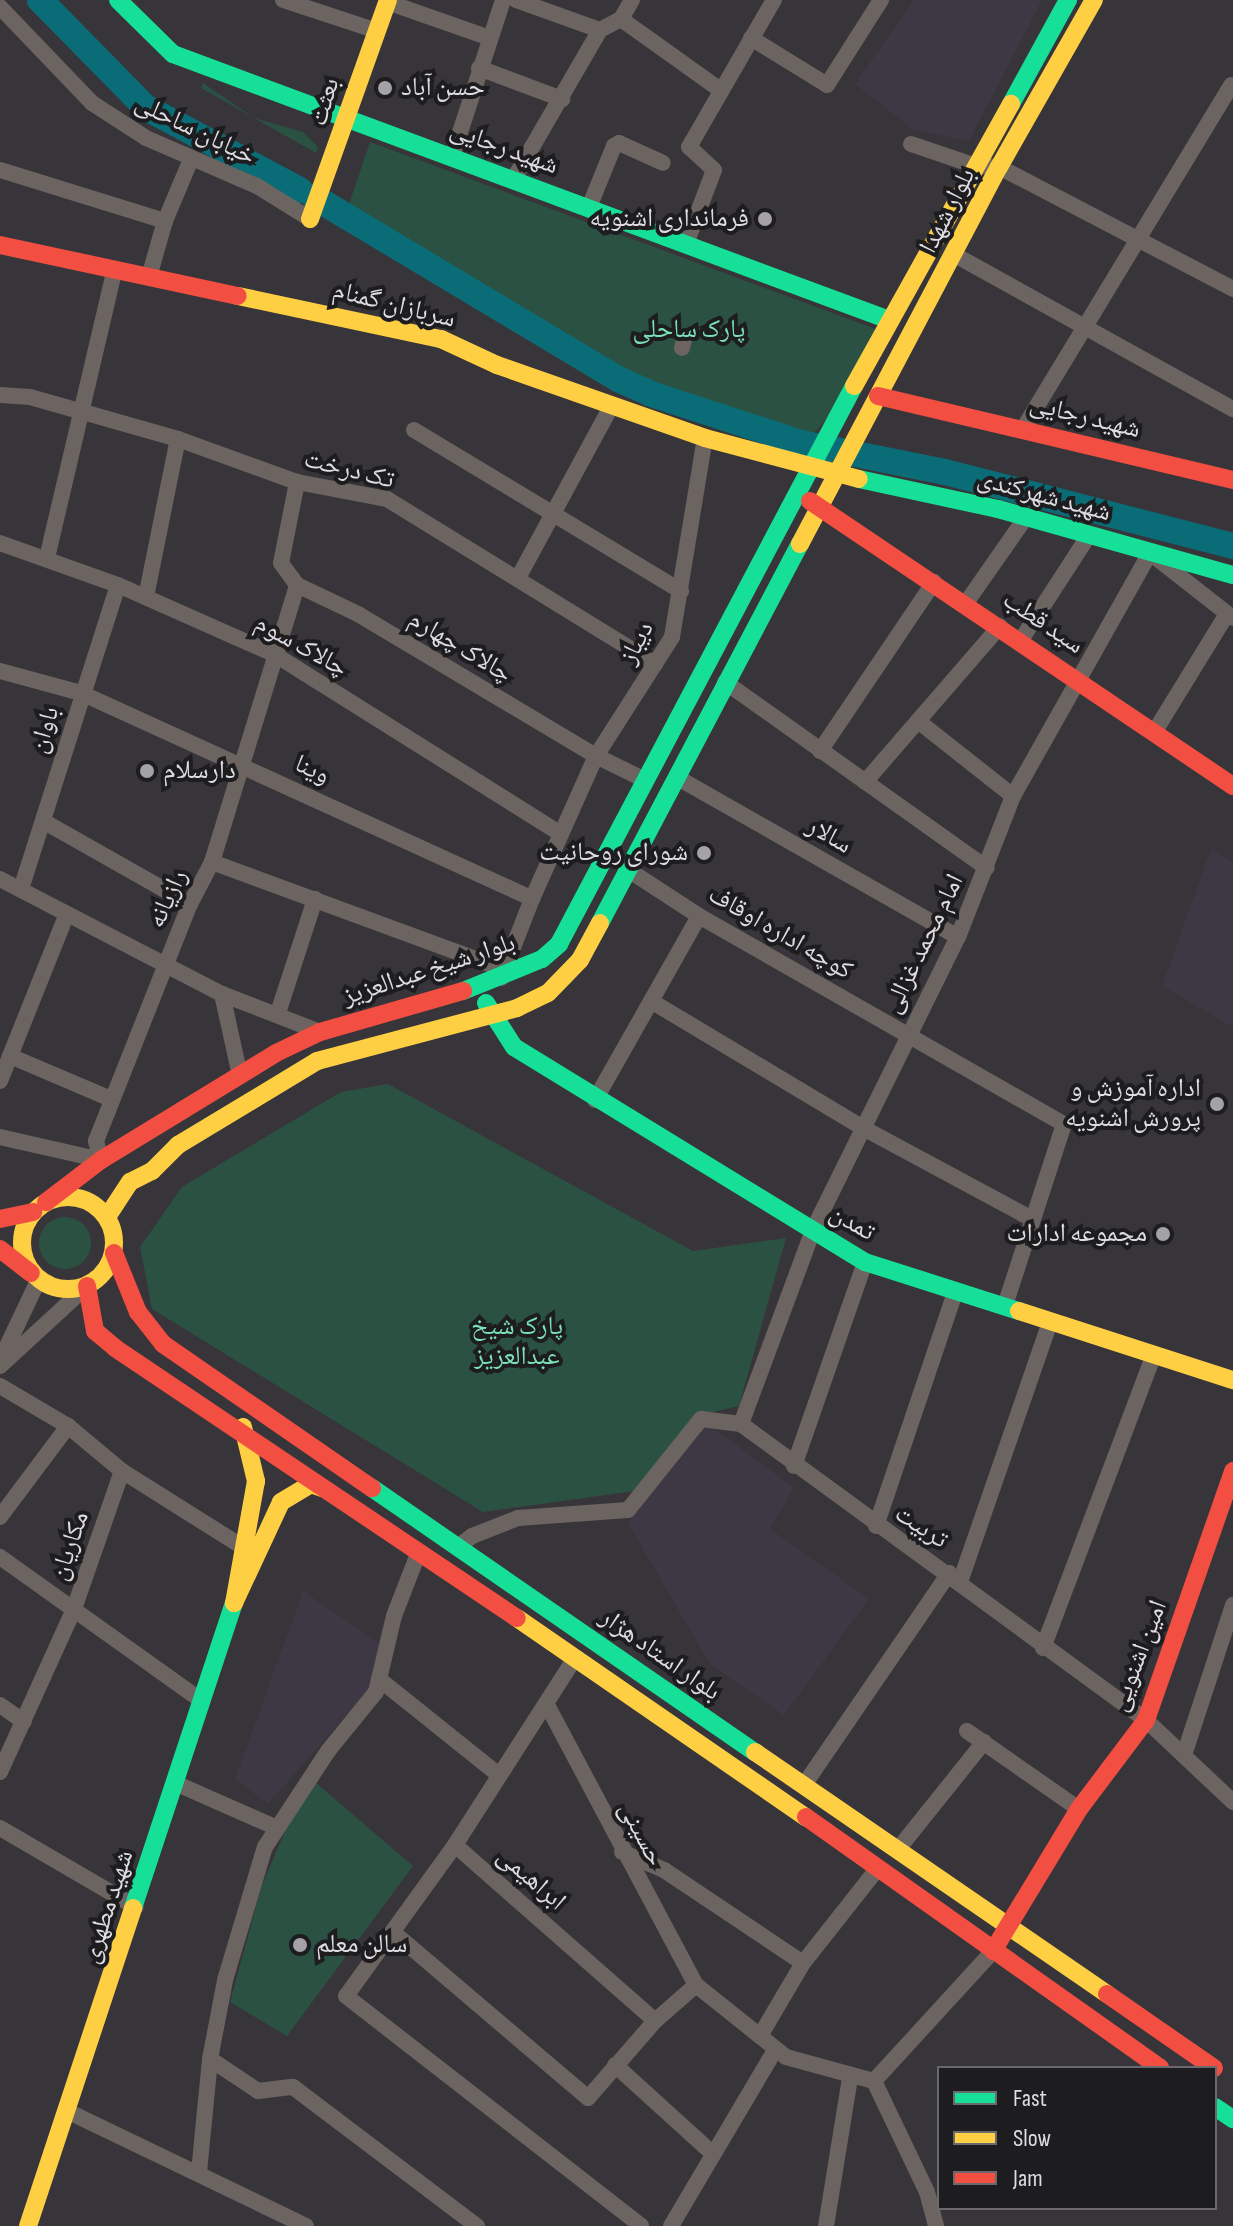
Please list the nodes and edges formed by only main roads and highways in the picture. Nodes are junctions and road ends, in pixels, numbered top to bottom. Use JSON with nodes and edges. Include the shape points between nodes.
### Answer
{"nodes":[{"id":1,"x":118,"y":0,"type":"edge"},
{"id":2,"x":1068,"y":0,"type":"edge"},
{"id":3,"x":1094,"y":0,"type":"edge"},
{"id":4,"x":387,"y":1,"type":"edge"},
{"id":5,"x":348,"y":119,"type":"junction"},
{"id":6,"x":310,"y":219,"type":"road end"},
{"id":7,"x":0,"y":245,"type":"edge"},
{"id":8,"x":889,"y":320,"type":"junction"},
{"id":9,"x":878,"y":396,"type":"junction"},
{"id":10,"x":814,"y":462,"type":"junction"},
{"id":11,"x":845,"y":462,"type":"junction"},
{"id":12,"x":1233,"y":480,"type":"edge"},
{"id":13,"x":793,"y":496,"type":"junction"},
{"id":14,"x":823,"y":505,"type":"junction"},
{"id":15,"x":1233,"y":575,"type":"edge"},
{"id":16,"x":1233,"y":786,"type":"edge"},
{"id":17,"x":475,"y":986,"type":"junction"},
{"id":18,"x":494,"y":1015,"type":"junction"},
{"id":19,"x":40,"y":1207,"type":"junction"},
{"id":20,"x":107,"y":1217,"type":"junction"},
{"id":21,"x":0,"y":1219,"type":"edge"},
{"id":22,"x":0,"y":1249,"type":"edge"},
{"id":23,"x":114,"y":1253,"type":"junction"},
{"id":24,"x":39,"y":1279,"type":"junction"},
{"id":25,"x":87,"y":1286,"type":"junction"},
{"id":26,"x":1233,"y":1380,"type":"edge"},
{"id":27,"x":256,"y":1408,"type":"junction"},
{"id":28,"x":241,"y":1431,"type":"junction"},
{"id":29,"x":301,"y":1439,"type":"junction"},
{"id":30,"x":1233,"y":1471,"type":"edge"},
{"id":31,"x":301,"y":1473,"type":"junction"},
{"id":32,"x":322,"y":1488,"type":"junction"},
{"id":33,"x":281,"y":1502,"type":"junction"},
{"id":34,"x":434,"y":1531,"type":"junction"},
{"id":35,"x":418,"y":1554,"type":"junction"},
{"id":36,"x":234,"y":1603,"type":"junction"},
{"id":37,"x":1011,"y":1924,"type":"junction"},
{"id":38,"x":993,"y":1951,"type":"junction"},
{"id":39,"x":1157,"y":2066,"type":"edge"},
{"id":40,"x":1211,"y":2066,"type":"edge"},
{"id":41,"x":28,"y":2226,"type":"edge"}],
"edges":[{"from":1,"to":5,"type":"main road","name":"شهید رجایی","via":[[173,54]]},
{"from":2,"to":8,"type":"main road","name":"بلوار شهدا"},
{"from":3,"to":9,"type":"main road","name":"بلوار شهدا"},
{"from":4,"to":5,"type":"main road","name":"بعثت"},
{"from":5,"to":6,"type":"main road","name":"بعثت"},
{"from":5,"to":8,"type":"main road","name":"شهید رجایی"},
{"from":7,"to":10,"type":"main road","name":"سربازان گمنام","via":[[441,339],[497,365],[705,438]]},
{"from":8,"to":10,"type":"main road","name":"بلوار شهدا"},
{"from":9,"to":11,"type":"main road","name":"بلوار شهدا"},
{"from":9,"to":12,"type":"main road","name":"شهید رجایی"},
{"from":10,"to":11,"type":"main road","name":"شهید شهرکندی"},
{"from":10,"to":13,"type":"main road","name":"بلوار شیخ عبدالعزیز"},
{"from":11,"to":14,"type":"main road","name":"بلوار شیخ عبدالعزیز"},
{"from":11,"to":15,"type":"main road","name":"شهید شهرکندی"},
{"from":13,"to":14,"type":"main road","name":"سید قطب"},
{"from":13,"to":17,"type":"main road","name":"بلوار شیخ عبدالعزیز","via":[[559,944],[542,959]]},
{"from":14,"to":16,"type":"main road","name":"سید قطب"},
{"from":14,"to":18,"type":"main road","name":"بلوار شیخ عبدالعزیز","via":[[580,960],[559,983]]},
{"from":17,"to":18,"type":"main road","name":"تمدن"},
{"from":17,"to":19,"type":"main road","name":"بلوار شیخ عبدالعزیز","via":[[320,1032],[101,1160]]},
{"from":18,"to":20,"type":"main road","name":"بلوار شیخ عبدالعزیز","via":[[317,1061],[178,1145],[152,1171],[130,1182]]},
{"from":18,"to":26,"type":"main road","name":"تمدن","via":[[514,1047],[865,1262]]},
{"from":19,"to":20,"type":"main road","via":[[59,1197],[86,1200]]},
{"from":19,"to":21,"type":"main road"},
{"from":19,"to":24,"type":"main road","via":[[25,1225],[23,1254]]},
{"from":20,"to":23,"type":"main road"},
{"from":22,"to":24,"type":"main road"},
{"from":23,"to":25,"type":"main road","via":[[104,1272]]},
{"from":23,"to":27,"type":"main road","name":"بلوار استاد هژار","via":[[129,1296],[151,1331]]},
{"from":24,"to":25,"type":"main road","via":[[61,1289]]},
{"from":25,"to":28,"type":"main road","name":"بلوار استاد هژار","via":[[95,1331]]},
{"from":27,"to":28,"type":"main road"},
{"from":27,"to":29,"type":"main road","name":"بلوار استاد هژار"},
{"from":28,"to":31,"type":"main road","name":"بلوار استاد هژار"},
{"from":28,"to":36,"type":"main road","via":[[256,1481]]},
{"from":29,"to":31,"type":"main road"},
{"from":29,"to":34,"type":"main road","name":"بلوار استاد هژار"},
{"from":30,"to":37,"type":"main road","name":"امین اشنویی","via":[[1146,1720],[1079,1809]]},
{"from":31,"to":32,"type":"main road","name":"بلوار استاد هژار"},
{"from":31,"to":33,"type":"main road","via":[[298,1492]]},
{"from":32,"to":33,"type":"main road","via":[[311,1484]]},
{"from":32,"to":35,"type":"main road","name":"بلوار استاد هژار"},
{"from":33,"to":36,"type":"main road"},
{"from":34,"to":35,"type":"main road"},
{"from":34,"to":37,"type":"main road","name":"بلوار استاد هژار"},
{"from":35,"to":38,"type":"main road","name":"بلوار استاد هژار"},
{"from":36,"to":41,"type":"main road","name":"شهید مطهری"},
{"from":37,"to":38,"type":"main road","name":"امین اشنویی"},
{"from":37,"to":40,"type":"main road","name":"بلوار استاد هژار"},
{"from":38,"to":39,"type":"main road","name":"بلوار استاد هژار"}]}
